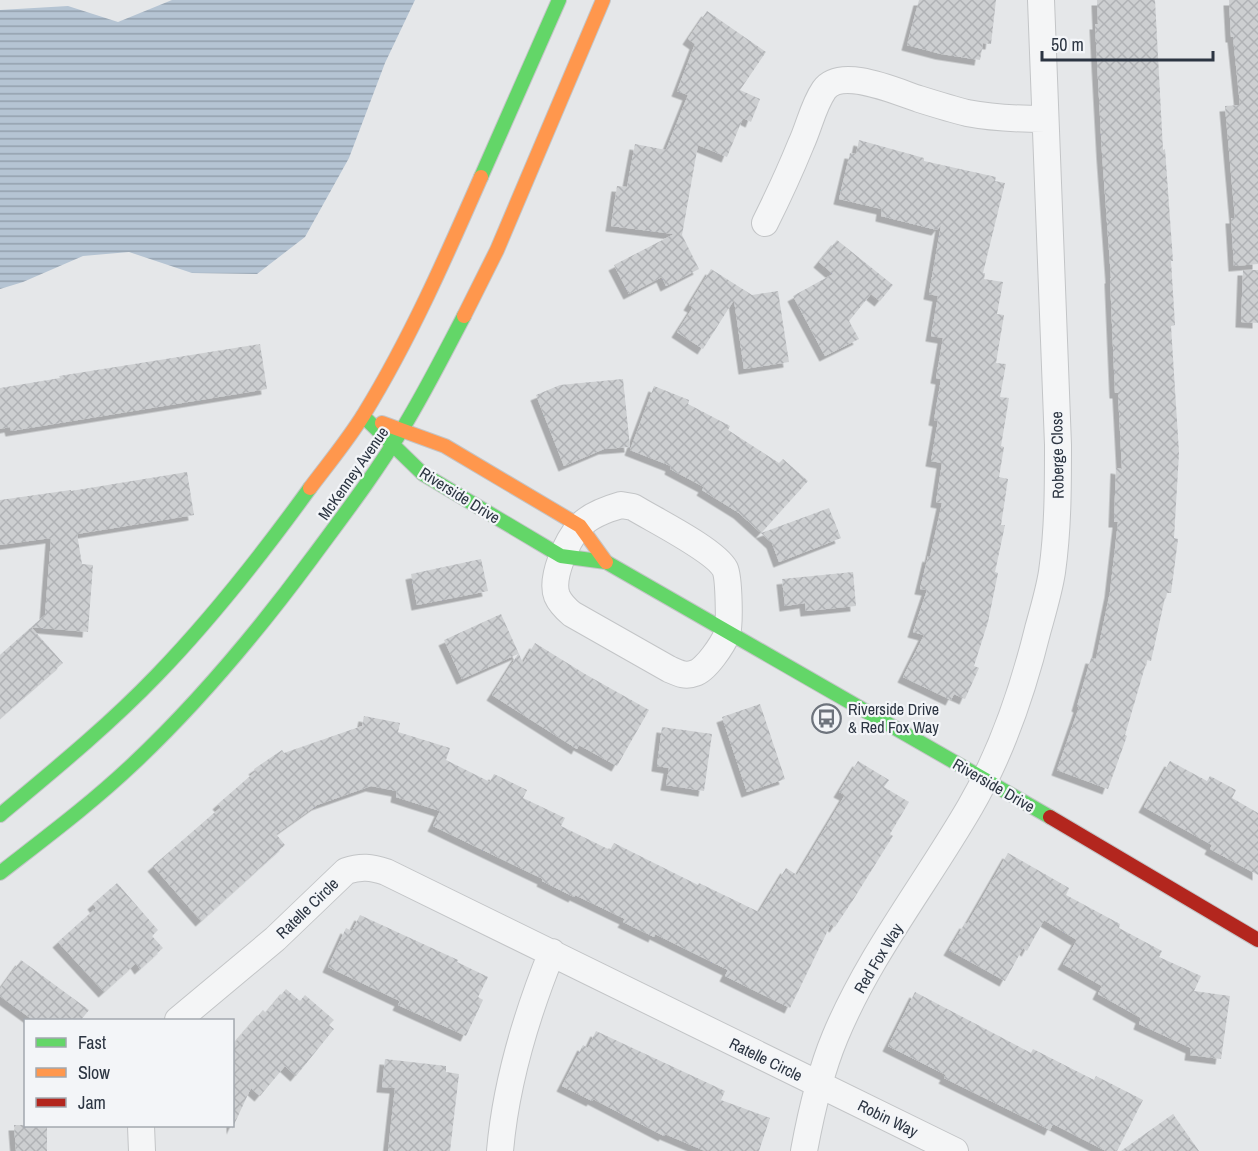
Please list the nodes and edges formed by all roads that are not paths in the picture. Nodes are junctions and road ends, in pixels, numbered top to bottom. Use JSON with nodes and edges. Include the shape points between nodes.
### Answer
{"nodes":[{"id":1,"x":559,"y":0,"type":"edge"},
{"id":2,"x":603,"y":0,"type":"edge"},
{"id":3,"x":1041,"y":0,"type":"edge"},
{"id":4,"x":1044,"y":119,"type":"junction"},
{"id":5,"x":765,"y":223,"type":"dead end"},
{"id":6,"x":363,"y":416,"type":"junction"},
{"id":7,"x":402,"y":430,"type":"junction"},
{"id":8,"x":392,"y":445,"type":"junction"},
{"id":9,"x":580,"y":526,"type":"junction"},
{"id":10,"x":561,"y":556,"type":"junction"},
{"id":11,"x":606,"y":562,"type":"junction"},
{"id":12,"x":728,"y":633,"type":"junction"},
{"id":13,"x":984,"y":779,"type":"junction"},
{"id":14,"x":0,"y":815,"type":"edge"},
{"id":15,"x":0,"y":873,"type":"edge"},
{"id":16,"x":1258,"y":940,"type":"edge"},
{"id":17,"x":552,"y":952,"type":"junction"},
{"id":18,"x":179,"y":1019,"type":"edge"},
{"id":19,"x":820,"y":1086,"type":"junction"},
{"id":20,"x":141,"y":1127,"type":"edge"},
{"id":21,"x":142,"y":1151,"type":"edge"},
{"id":22,"x":500,"y":1151,"type":"edge"},
{"id":23,"x":804,"y":1151,"type":"edge"},
{"id":24,"x":956,"y":1151,"type":"edge"}],
"edges":[{"from":1,"to":6,"type":"main road","name":"McKenney Avenue","via":[[448,252]]},
{"from":2,"to":7,"type":"main road","name":"McKenney Avenue","via":[[496,250]]},
{"from":3,"to":4,"type":"street","name":"Roberge Close"},
{"from":4,"to":5,"type":"street","via":[[971,114],[873,83],[831,82],[816,106]]},
{"from":4,"to":13,"type":"street","name":"Roberge Close","via":[[1058,512],[1051,575],[1031,656],[1017,702]]},
{"from":6,"to":7,"type":"main road","name":"Riverside Drive"},
{"from":6,"to":8,"type":"main road","name":"Riverside Drive"},
{"from":6,"to":14,"type":"main road","name":"McKenney Avenue","via":[[257,561],[165,667]]},
{"from":7,"to":8,"type":"main road","name":"McKenney Avenue"},
{"from":7,"to":9,"type":"main road","name":"Riverside Drive","via":[[445,446]]},
{"from":8,"to":10,"type":"main road","name":"Riverside Drive","via":[[423,474]]},
{"from":8,"to":15,"type":"main road","name":"McKenney Avenue","via":[[273,611],[213,682],[133,764]]},
{"from":9,"to":10,"type":"street"},
{"from":9,"to":11,"type":"main road","name":"Riverside Drive"},
{"from":9,"to":12,"type":"street","via":[[606,509],[633,507],[715,557],[725,570],[728,585]]},
{"from":10,"to":11,"type":"main road","name":"Riverside Drive"},
{"from":10,"to":12,"type":"street","via":[[556,580],[556,595],[561,604],[669,669],[683,675],[697,673]]},
{"from":11,"to":12,"type":"main road","name":"Riverside Drive"},
{"from":12,"to":13,"type":"main road","name":"Riverside Drive"},
{"from":13,"to":16,"type":"main road","name":"Riverside Drive"},
{"from":13,"to":19,"type":"street","name":"Red Fox Way","via":[[855,995],[834,1039]]},
{"from":17,"to":18,"type":"street","name":"Ratelle Circle","via":[[386,872],[360,866],[334,881],[275,939]]},
{"from":17,"to":19,"type":"street","name":"Ratelle Circle"},
{"from":17,"to":22,"type":"street","via":[[520,1041]]},
{"from":19,"to":23,"type":"street","name":"Red Fox Way"},
{"from":19,"to":24,"type":"street","name":"Robin Way"},
{"from":20,"to":21,"type":"street"}]}
